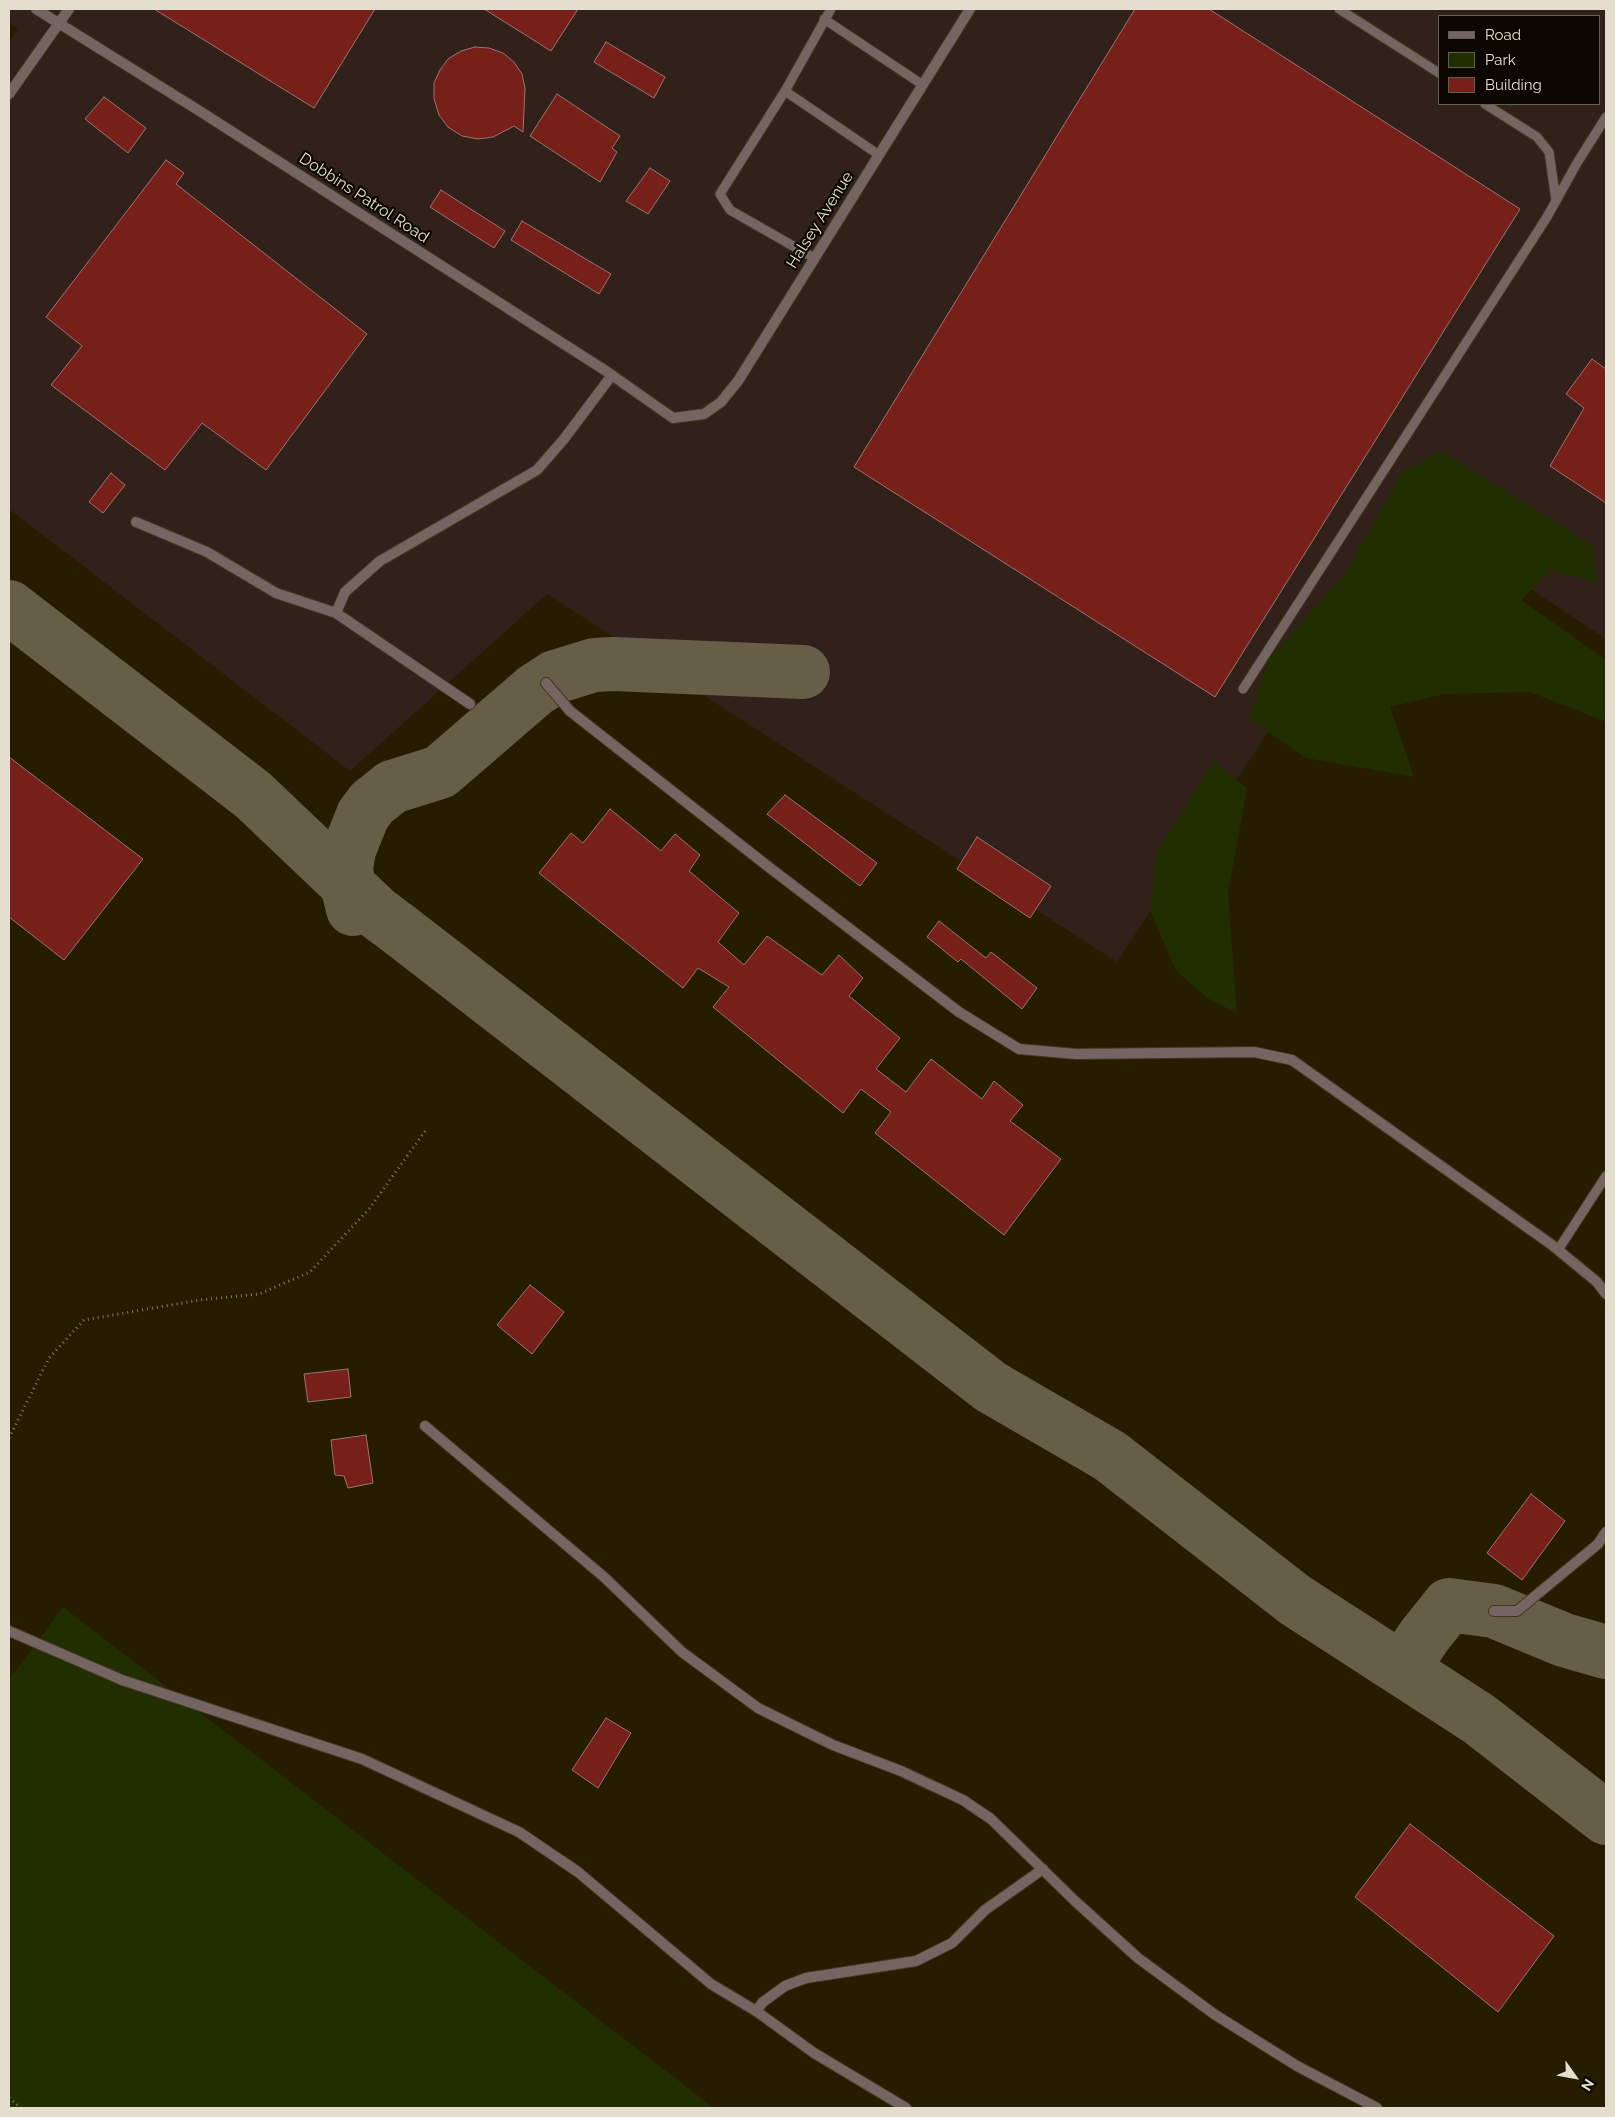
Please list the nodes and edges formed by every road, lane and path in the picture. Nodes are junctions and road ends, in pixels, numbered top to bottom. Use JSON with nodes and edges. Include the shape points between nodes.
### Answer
{"nodes":[{"id":1,"x":36,"y":9,"type":"edge"},
{"id":2,"x":69,"y":9,"type":"edge"},
{"id":3,"x":831,"y":9,"type":"edge"},
{"id":4,"x":970,"y":9,"type":"edge"},
{"id":5,"x":1339,"y":9,"type":"edge"},
{"id":6,"x":824,"y":19,"type":"junction"},
{"id":7,"x":60,"y":24,"type":"junction"},
{"id":8,"x":1438,"y":73,"type":"edge"},
{"id":9,"x":923,"y":85,"type":"junction"},
{"id":10,"x":785,"y":91,"type":"junction"},
{"id":11,"x":9,"y":94,"type":"edge"},
{"id":12,"x":1488,"y":105,"type":"edge"},
{"id":13,"x":1606,"y":117,"type":"edge"},
{"id":14,"x":879,"y":155,"type":"junction"},
{"id":15,"x":1556,"y":200,"type":"junction"},
{"id":16,"x":814,"y":258,"type":"junction"},
{"id":17,"x":612,"y":375,"type":"junction"},
{"id":18,"x":674,"y":418,"type":"joint"},
{"id":19,"x":136,"y":522,"type":"dead end"},
{"id":20,"x":336,"y":613,"type":"junction"},
{"id":21,"x":546,"y":683,"type":"dead end"},
{"id":22,"x":1243,"y":689,"type":"dead end"},
{"id":23,"x":470,"y":704,"type":"dead end"},
{"id":24,"x":426,"y":1130,"type":"dead end"},
{"id":25,"x":1606,"y":1176,"type":"edge"},
{"id":26,"x":1558,"y":1250,"type":"junction"},
{"id":27,"x":1606,"y":1294,"type":"edge"},
{"id":28,"x":425,"y":1426,"type":"dead end"},
{"id":29,"x":9,"y":1438,"type":"edge"},
{"id":30,"x":1606,"y":1532,"type":"edge"},
{"id":31,"x":1494,"y":1611,"type":"dead end"},
{"id":32,"x":9,"y":1631,"type":"edge"},
{"id":33,"x":1043,"y":1869,"type":"junction"},
{"id":34,"x":756,"y":2011,"type":"junction"},
{"id":35,"x":9,"y":2098,"type":"edge"},
{"id":36,"x":22,"y":2108,"type":"edge"},
{"id":37,"x":906,"y":2108,"type":"edge"},
{"id":38,"x":1377,"y":2108,"type":"edge"}],
"edges":[{"from":1,"to":7,"type":"street","name":"Dobbins Patrol Road"},
{"from":2,"to":7,"type":"street"},
{"from":3,"to":6,"type":"lane"},
{"from":4,"to":9,"type":"street","name":"Halsey Avenue"},
{"from":5,"to":8,"type":"lane"},
{"from":6,"to":9,"type":"lane"},
{"from":6,"to":10,"type":"lane"},
{"from":7,"to":11,"type":"street"},
{"from":7,"to":17,"type":"street","name":"Dobbins Patrol Road"},
{"from":9,"to":14,"type":"street","name":"Halsey Avenue"},
{"from":10,"to":14,"type":"lane"},
{"from":10,"to":16,"type":"lane","via":[[720,194],[730,210]]},
{"from":12,"to":15,"type":"lane","via":[[1537,137],[1549,152]]},
{"from":13,"to":15,"type":"lane"},
{"from":14,"to":16,"type":"street","name":"Halsey Avenue"},
{"from":15,"to":22,"type":"lane"},
{"from":16,"to":18,"type":"street","name":"Halsey Avenue","via":[[738,381],[721,402],[704,414]]},
{"from":17,"to":18,"type":"street","name":"Dobbins Patrol Road"},
{"from":17,"to":20,"type":"street","via":[[537,470],[380,561],[345,592]]},
{"from":19,"to":20,"type":"street","via":[[207,552],[276,593]]},
{"from":20,"to":23,"type":"street"},
{"from":21,"to":26,"type":"street","via":[[570,711],[770,868],[959,1012],[1019,1049],[1076,1054],[1254,1052],[1292,1060]]},
{"from":24,"to":29,"type":"path","via":[[369,1209],[310,1272],[259,1294],[200,1300],[84,1320],[50,1358]]},
{"from":25,"to":26,"type":"lane"},
{"from":26,"to":27,"type":"street","via":[[1597,1282]]},
{"from":28,"to":33,"type":"street","via":[[604,1577],[682,1652],[758,1708],[833,1745],[902,1771],[963,1800],[991,1819]]},
{"from":30,"to":31,"type":"street","via":[[1598,1544],[1517,1611]]},
{"from":32,"to":34,"type":"street","via":[[122,1680],[362,1759],[519,1832],[578,1872],[711,1984]]},
{"from":33,"to":34,"type":"street","via":[[985,1910],[952,1943],[916,1961],[806,1978],[784,1986]]},
{"from":33,"to":38,"type":"street","via":[[1114,1937],[1214,2014],[1297,2066]]},
{"from":34,"to":37,"type":"street","via":[[814,2053]]},
{"from":35,"to":36,"type":"path"}]}
